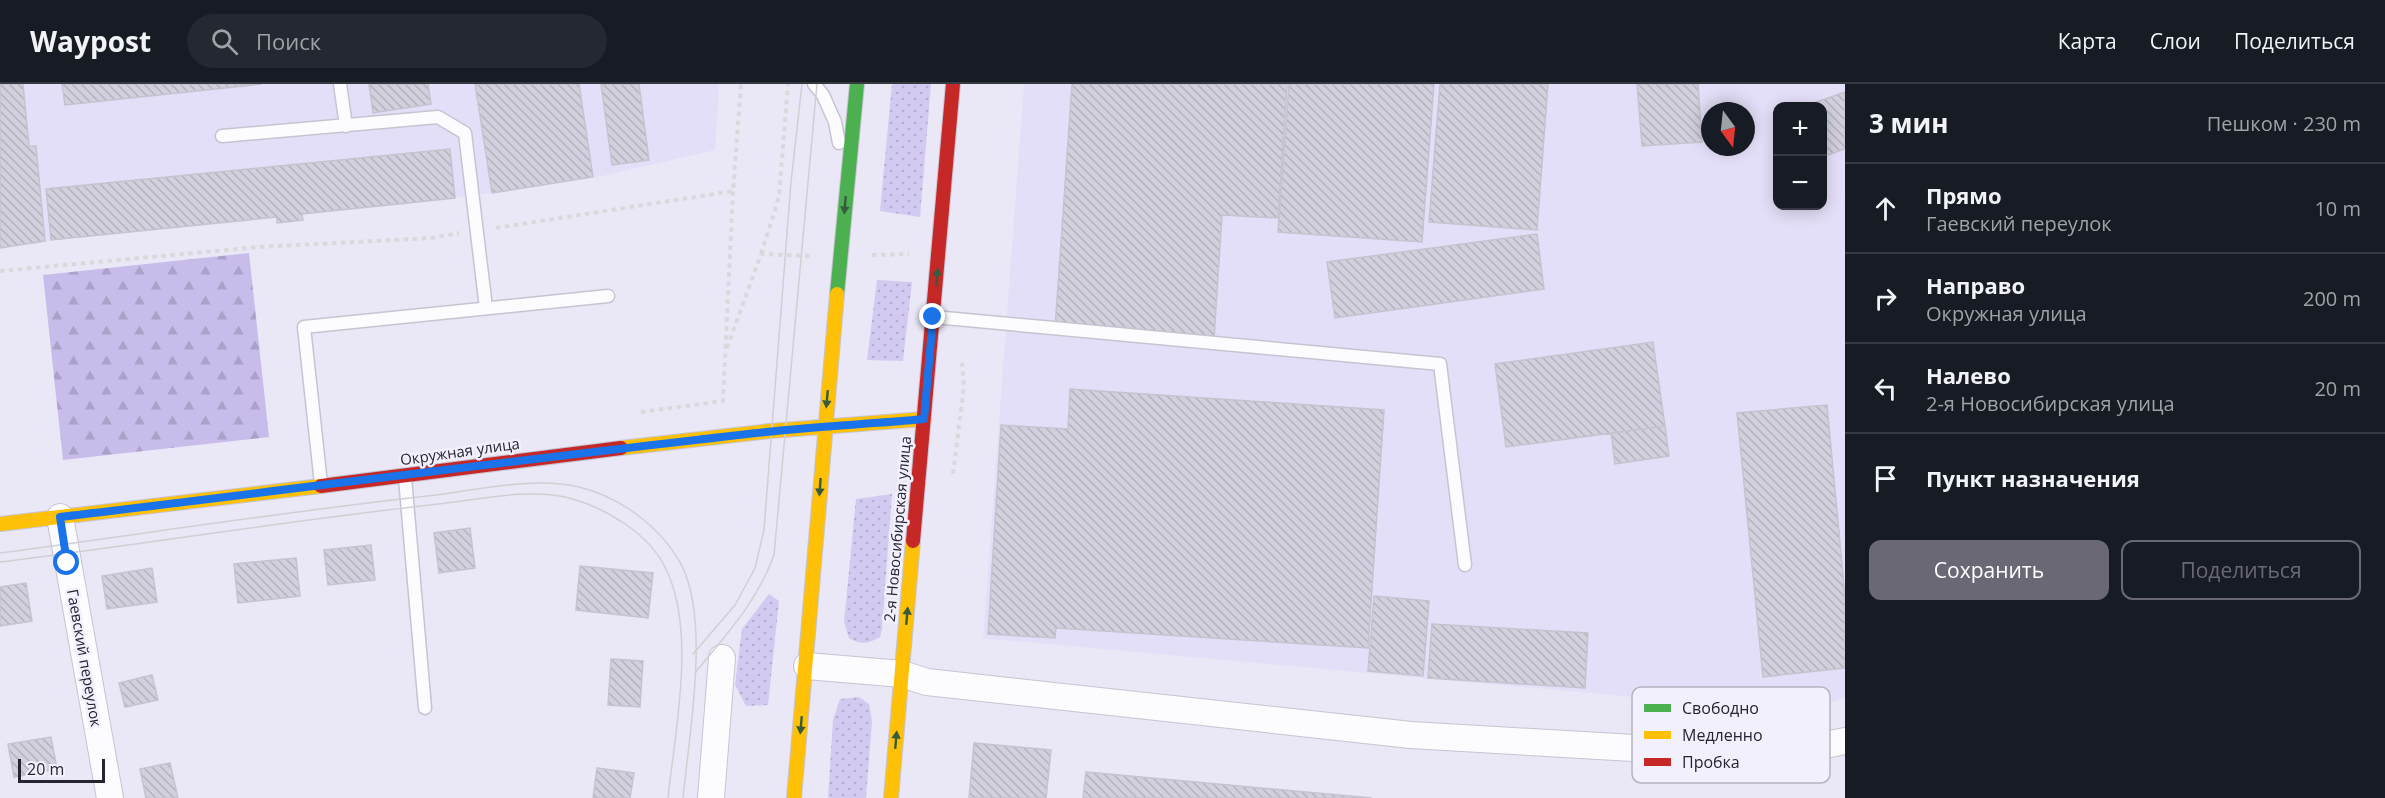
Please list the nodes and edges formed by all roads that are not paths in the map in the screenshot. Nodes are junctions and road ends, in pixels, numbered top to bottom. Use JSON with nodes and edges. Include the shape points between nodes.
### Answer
{"nodes":[{"id":1,"x":340,"y":84,"type":"edge"},
{"id":2,"x":814,"y":84,"type":"edge"},
{"id":3,"x":857,"y":84,"type":"edge"},
{"id":4,"x":953,"y":84,"type":"edge"},
{"id":5,"x":346,"y":126,"type":"junction"},
{"id":6,"x":222,"y":136,"type":"dead end"},
{"id":7,"x":848,"y":176,"type":"junction"},
{"id":8,"x":608,"y":296,"type":"dead end"},
{"id":9,"x":486,"y":308,"type":"junction"},
{"id":10,"x":933,"y":317,"type":"junction"},
{"id":11,"x":924,"y":419,"type":"junction"},
{"id":12,"x":824,"y":428,"type":"junction"},
{"id":13,"x":405,"y":477,"type":"junction"},
{"id":14,"x":321,"y":486,"type":"junction"},
{"id":15,"x":60,"y":517,"type":"junction"},
{"id":16,"x":0,"y":524,"type":"edge"},
{"id":17,"x":1465,"y":565,"type":"dead end"},
{"id":18,"x":722,"y":658,"type":"dead end"},
{"id":19,"x":807,"y":666,"type":"junction"},
{"id":20,"x":902,"y":674,"type":"junction"},
{"id":21,"x":424,"y":708,"type":"dead end"},
{"id":22,"x":1845,"y":741,"type":"edge"},
{"id":23,"x":1830,"y":744,"type":"edge"},
{"id":24,"x":1632,"y":748,"type":"edge"},
{"id":25,"x":110,"y":798,"type":"edge"},
{"id":26,"x":711,"y":798,"type":"edge"},
{"id":27,"x":794,"y":798,"type":"edge"},
{"id":28,"x":891,"y":798,"type":"edge"}],
"edges":[{"from":1,"to":5,"type":"lane"},
{"from":2,"to":7,"type":"lane","via":[[835,122]]},
{"from":3,"to":7,"type":"main road"},
{"from":10,"to":4,"type":"main road","name":"2-я Новосибирская улица","one_way":true},
{"from":5,"to":6,"type":"lane"},
{"from":5,"to":9,"type":"lane","via":[[438,117],[465,133]]},
{"from":7,"to":12,"type":"main road","one_way":true},
{"from":8,"to":9,"type":"lane"},
{"from":9,"to":14,"type":"lane","via":[[304,327]]},
{"from":10,"to":11,"type":"main road","name":"2-я Новосибирская улица"},
{"from":10,"to":17,"type":"lane","via":[[1440,364]]},
{"from":11,"to":12,"type":"main road","name":"Окружная улица"},
{"from":20,"to":11,"type":"main road","name":"2-я Новосибирская улица","one_way":true},
{"from":12,"to":13,"type":"main road","name":"Окружная улица","via":[[572,453]]},
{"from":12,"to":19,"type":"main road","one_way":true},
{"from":13,"to":14,"type":"main road","name":"Окружная улица"},
{"from":13,"to":21,"type":"lane"},
{"from":14,"to":15,"type":"main road","name":"Окружная улица"},
{"from":15,"to":16,"type":"main road","name":"Окружная улица"},
{"from":15,"to":25,"type":"street","name":"Гаевский переулок"},
{"from":18,"to":26,"type":"street"},
{"from":19,"to":20,"type":"street"},
{"from":19,"to":27,"type":"main road","one_way":true},
{"from":20,"to":24,"type":"street","via":[[927,682],[1411,735]]},
{"from":28,"to":20,"type":"main road","name":"2-я Новосибирская улица","one_way":true},
{"from":22,"to":23,"type":"street"}]}
